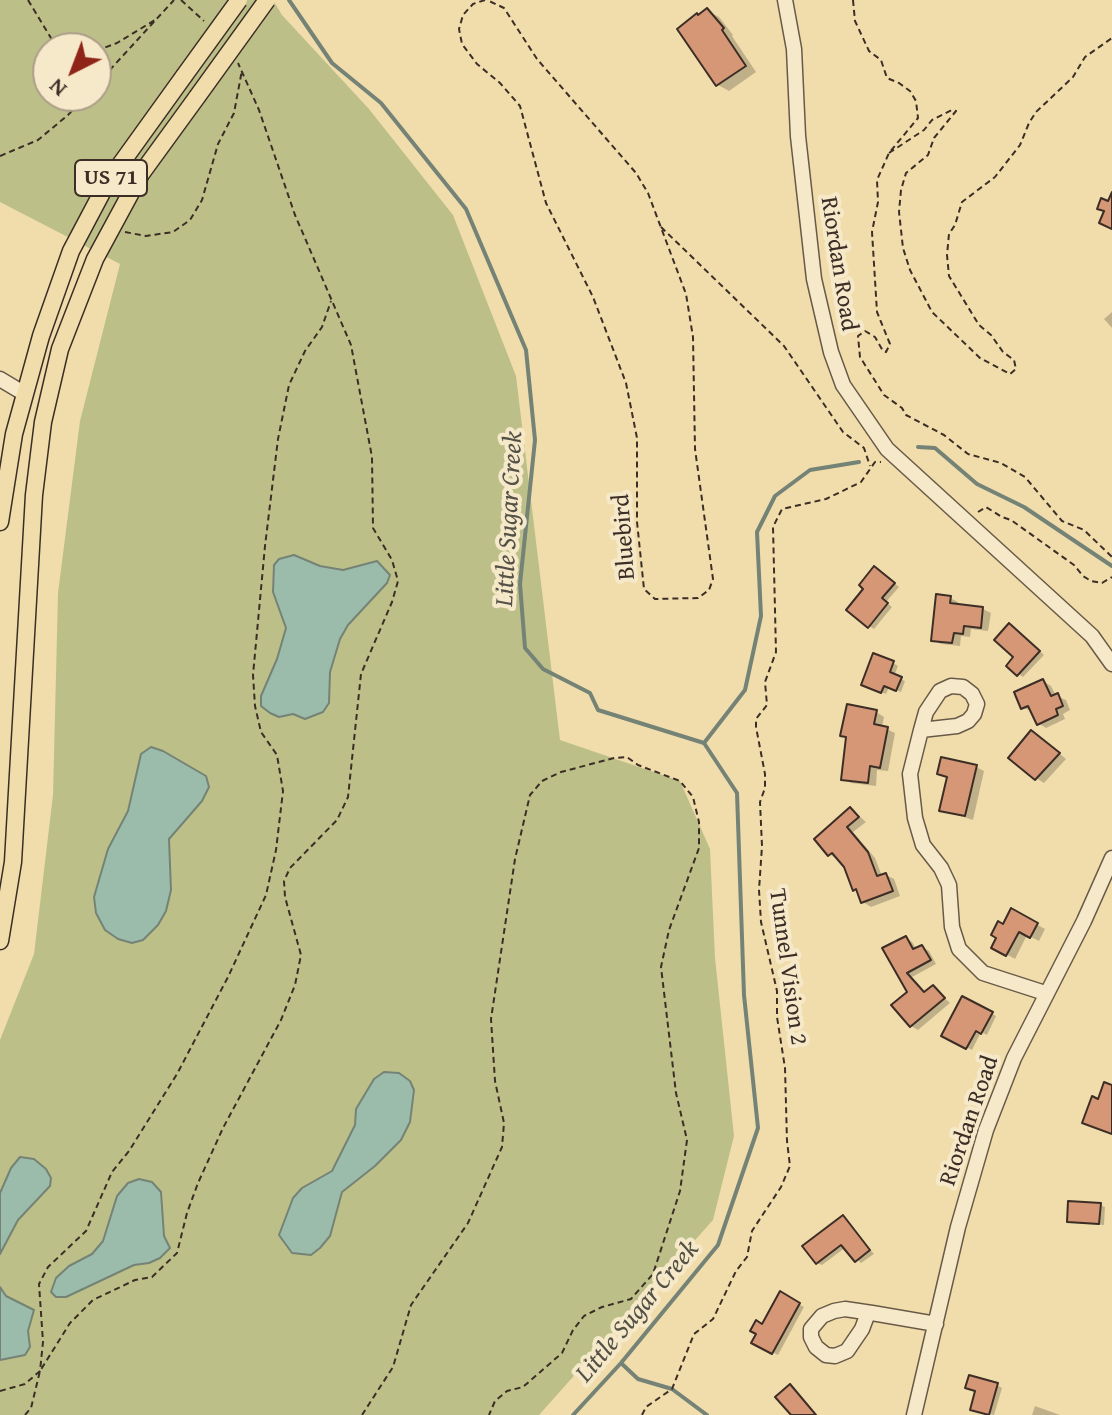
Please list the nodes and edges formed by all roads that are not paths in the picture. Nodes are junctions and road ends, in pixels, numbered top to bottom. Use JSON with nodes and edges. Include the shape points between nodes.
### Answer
{"nodes":[{"id":1,"x":239,"y":0,"type":"edge"},
{"id":2,"x":267,"y":0,"type":"edge"},
{"id":3,"x":785,"y":0,"type":"edge"},
{"id":4,"x":0,"y":379,"type":"edge"},
{"id":5,"x":25,"y":394,"type":"junction"},
{"id":6,"x":0,"y":522,"type":"edge"},
{"id":7,"x":1112,"y":664,"type":"edge"},
{"id":8,"x":921,"y":730,"type":"dead end"},
{"id":9,"x":1112,"y":858,"type":"edge"},
{"id":10,"x":0,"y":941,"type":"edge"},
{"id":11,"x":1045,"y":993,"type":"junction"},
{"id":12,"x":868,"y":1313,"type":"dead end"},
{"id":13,"x":936,"y":1324,"type":"junction"},
{"id":14,"x":914,"y":1415,"type":"edge"}],
"edges":[{"from":1,"to":5,"type":"main road","number":"US 71","bridge":true,"via":[[107,183],[55,291]]},
{"from":2,"to":10,"type":"main road","number":"US 71","bridge":true,"via":[[141,174],[90,270],[60,349],[43,422],[33,509],[13,862]]},
{"from":3,"to":7,"type":"street","name":"Riordan Road","via":[[814,279],[843,385],[887,449],[1092,636]]},
{"from":4,"to":5,"type":"street"},
{"from":5,"to":6,"type":"main road","number":"US 71"},
{"from":8,"to":11,"type":"street","via":[[910,774],[915,818],[923,845],[949,885],[959,949],[983,973]]},
{"from":9,"to":11,"type":"street","name":"Riordan Road"},
{"from":11,"to":13,"type":"street","name":"Riordan Road","via":[[986,1130]]},
{"from":12,"to":13,"type":"street"},
{"from":13,"to":14,"type":"street","name":"Riordan Road"}]}
